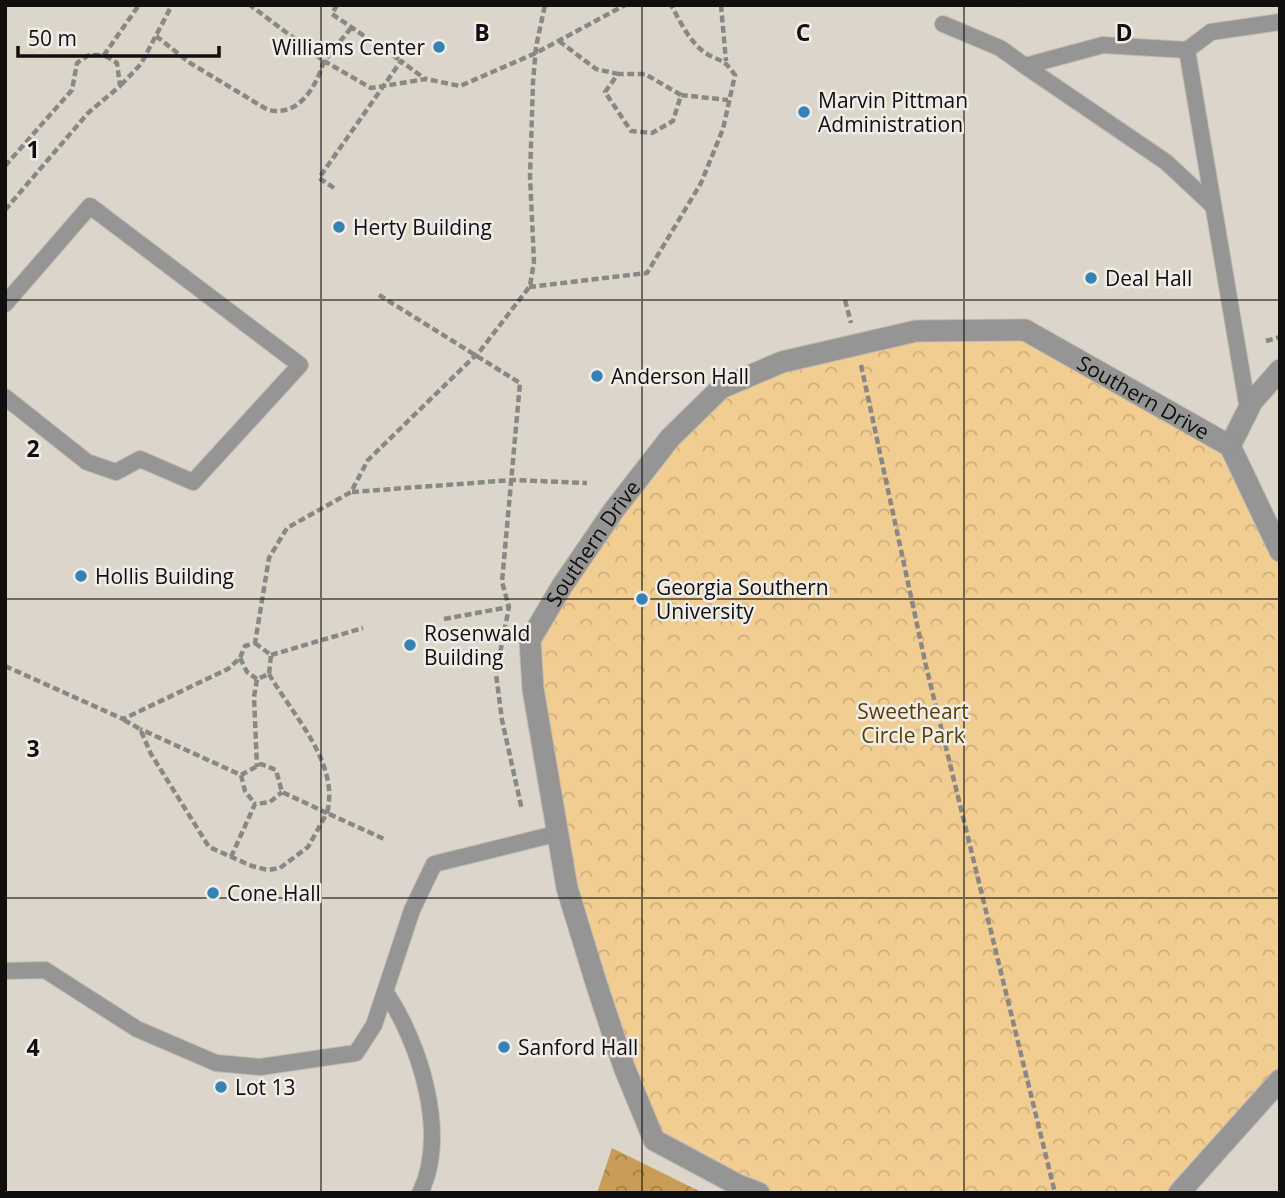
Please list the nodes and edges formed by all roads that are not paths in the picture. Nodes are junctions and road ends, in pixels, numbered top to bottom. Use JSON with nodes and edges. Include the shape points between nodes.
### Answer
{"nodes":[{"id":1,"x":1280,"y":22,"type":"edge"},
{"id":2,"x":943,"y":24,"type":"dead end"},
{"id":3,"x":1187,"y":50,"type":"junction"},
{"id":4,"x":1024,"y":66,"type":"junction"},
{"id":5,"x":1213,"y":206,"type":"junction"},
{"id":6,"x":5,"y":304,"type":"edge"},
{"id":7,"x":1280,"y":370,"type":"edge"},
{"id":8,"x":5,"y":397,"type":"edge"},
{"id":9,"x":1248,"y":410,"type":"junction"},
{"id":10,"x":1230,"y":446,"type":"junction"},
{"id":11,"x":1280,"y":551,"type":"edge"},
{"id":12,"x":555,"y":834,"type":"junction"},
{"id":13,"x":5,"y":971,"type":"edge"},
{"id":14,"x":385,"y":991,"type":"junction"},
{"id":15,"x":1280,"y":1080,"type":"edge"},
{"id":16,"x":420,"y":1193,"type":"edge"},
{"id":17,"x":759,"y":1193,"type":"edge"},
{"id":18,"x":1179,"y":1193,"type":"edge"}],
"edges":[{"from":1,"to":3,"type":"lane","via":[[1211,32]]},
{"from":2,"to":4,"type":"lane","via":[[1000,48]]},
{"from":3,"to":4,"type":"lane","via":[[1102,45]]},
{"from":3,"to":5,"type":"lane"},
{"from":4,"to":5,"type":"lane","via":[[1166,162]]},
{"from":5,"to":9,"type":"lane"},
{"from":6,"to":8,"type":"lane","via":[[90,206],[300,365],[193,482],[140,459],[116,472],[88,462]]},
{"from":7,"to":9,"type":"street"},
{"from":9,"to":10,"type":"street"},
{"from":10,"to":11,"type":"street"},
{"from":10,"to":12,"type":"street","name":"Southern Drive","via":[[1025,330],[916,331],[782,362],[721,388],[670,438],[614,510],[530,640]]},
{"from":12,"to":14,"type":"lane","via":[[434,864],[412,910]]},
{"from":12,"to":17,"type":"street","name":"Southern Drive","via":[[597,986],[654,1140]]},
{"from":13,"to":14,"type":"lane","via":[[45,970],[137,1029],[216,1063],[260,1067],[356,1053],[374,1025]]},
{"from":14,"to":16,"type":"lane","via":[[405,1020],[431,1103],[430,1173]]},
{"from":15,"to":18,"type":"street"}]}
